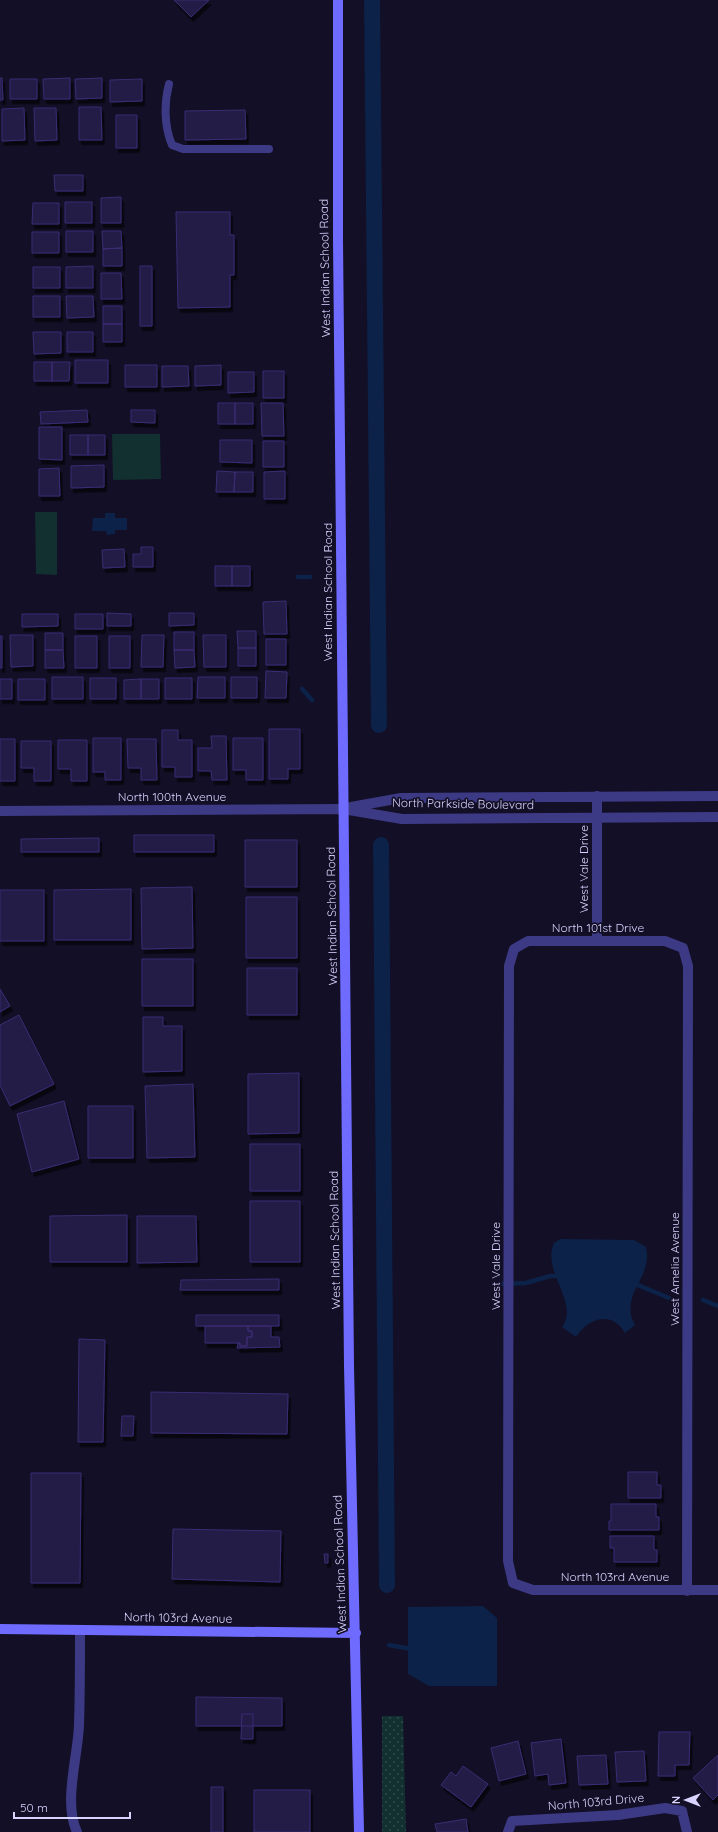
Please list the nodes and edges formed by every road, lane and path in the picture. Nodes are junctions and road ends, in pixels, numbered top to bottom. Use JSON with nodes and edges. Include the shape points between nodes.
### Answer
{"nodes":[{"id":1,"x":338,"y":0,"type":"edge"},
{"id":2,"x":169,"y":84,"type":"dead end"},
{"id":3,"x":269,"y":149,"type":"dead end"},
{"id":4,"x":597,"y":796,"type":"junction"},
{"id":5,"x":718,"y":796,"type":"edge"},
{"id":6,"x":343,"y":809,"type":"junction"},
{"id":7,"x":0,"y":811,"type":"edge"},
{"id":8,"x":597,"y":817,"type":"junction"},
{"id":9,"x":718,"y":817,"type":"edge"},
{"id":10,"x":597,"y":941,"type":"junction"},
{"id":11,"x":683,"y":948,"type":"joint"},
{"id":12,"x":514,"y":949,"type":"joint"},
{"id":13,"x":513,"y":1583,"type":"joint"},
{"id":14,"x":687,"y":1590,"type":"junction"},
{"id":15,"x":718,"y":1590,"type":"edge"},
{"id":16,"x":0,"y":1629,"type":"edge"},
{"id":17,"x":80,"y":1630,"type":"junction"},
{"id":18,"x":356,"y":1633,"type":"junction"},
{"id":19,"x":77,"y":1832,"type":"edge"},
{"id":20,"x":359,"y":1832,"type":"edge"},
{"id":21,"x":508,"y":1832,"type":"edge"},
{"id":22,"x":687,"y":1832,"type":"edge"}],
"edges":[{"from":1,"to":6,"type":"main road","name":"West Indian School Road"},
{"from":2,"to":3,"type":"lane","via":[[166,94],[167,132],[172,145],[182,149]]},
{"from":4,"to":5,"type":"street","name":"North Parkside Boulevard"},
{"from":4,"to":6,"type":"street","name":"North Parkside Boulevard","via":[[401,798]]},
{"from":4,"to":8,"type":"street","name":"West Vale Drive"},
{"from":6,"to":7,"type":"street","name":"North 100th Avenue"},
{"from":6,"to":8,"type":"street","name":"North Parkside Boulevard","via":[[402,819]]},
{"from":6,"to":18,"type":"main road","name":"West Indian School Road","via":[[349,1398]]},
{"from":8,"to":9,"type":"street","name":"North Parkside Boulevard"},
{"from":8,"to":10,"type":"street","name":"West Vale Drive"},
{"from":10,"to":11,"type":"street","name":"North 101st Drive","via":[[665,941]]},
{"from":10,"to":12,"type":"street","name":"North 101st Drive","via":[[528,941]]},
{"from":11,"to":14,"type":"street","name":"West Amelia Avenue","via":[[688,966]]},
{"from":12,"to":13,"type":"street","name":"West Vale Drive","via":[[509,982],[508,1561]]},
{"from":13,"to":14,"type":"street","name":"North 103rd Avenue","via":[[533,1590]]},
{"from":14,"to":15,"type":"street","name":"North 103rd Avenue"},
{"from":16,"to":17,"type":"main road","name":"North 103rd Avenue"},
{"from":17,"to":18,"type":"main road","name":"North 103rd Avenue"},
{"from":17,"to":19,"type":"street","via":[[79,1727],[73,1775],[72,1812]]},
{"from":18,"to":20,"type":"main road","name":"West Indian School Road"},
{"from":21,"to":22,"type":"street","name":"North 103rd Drive","via":[[512,1821],[618,1815],[665,1808],[682,1811]]}]}
